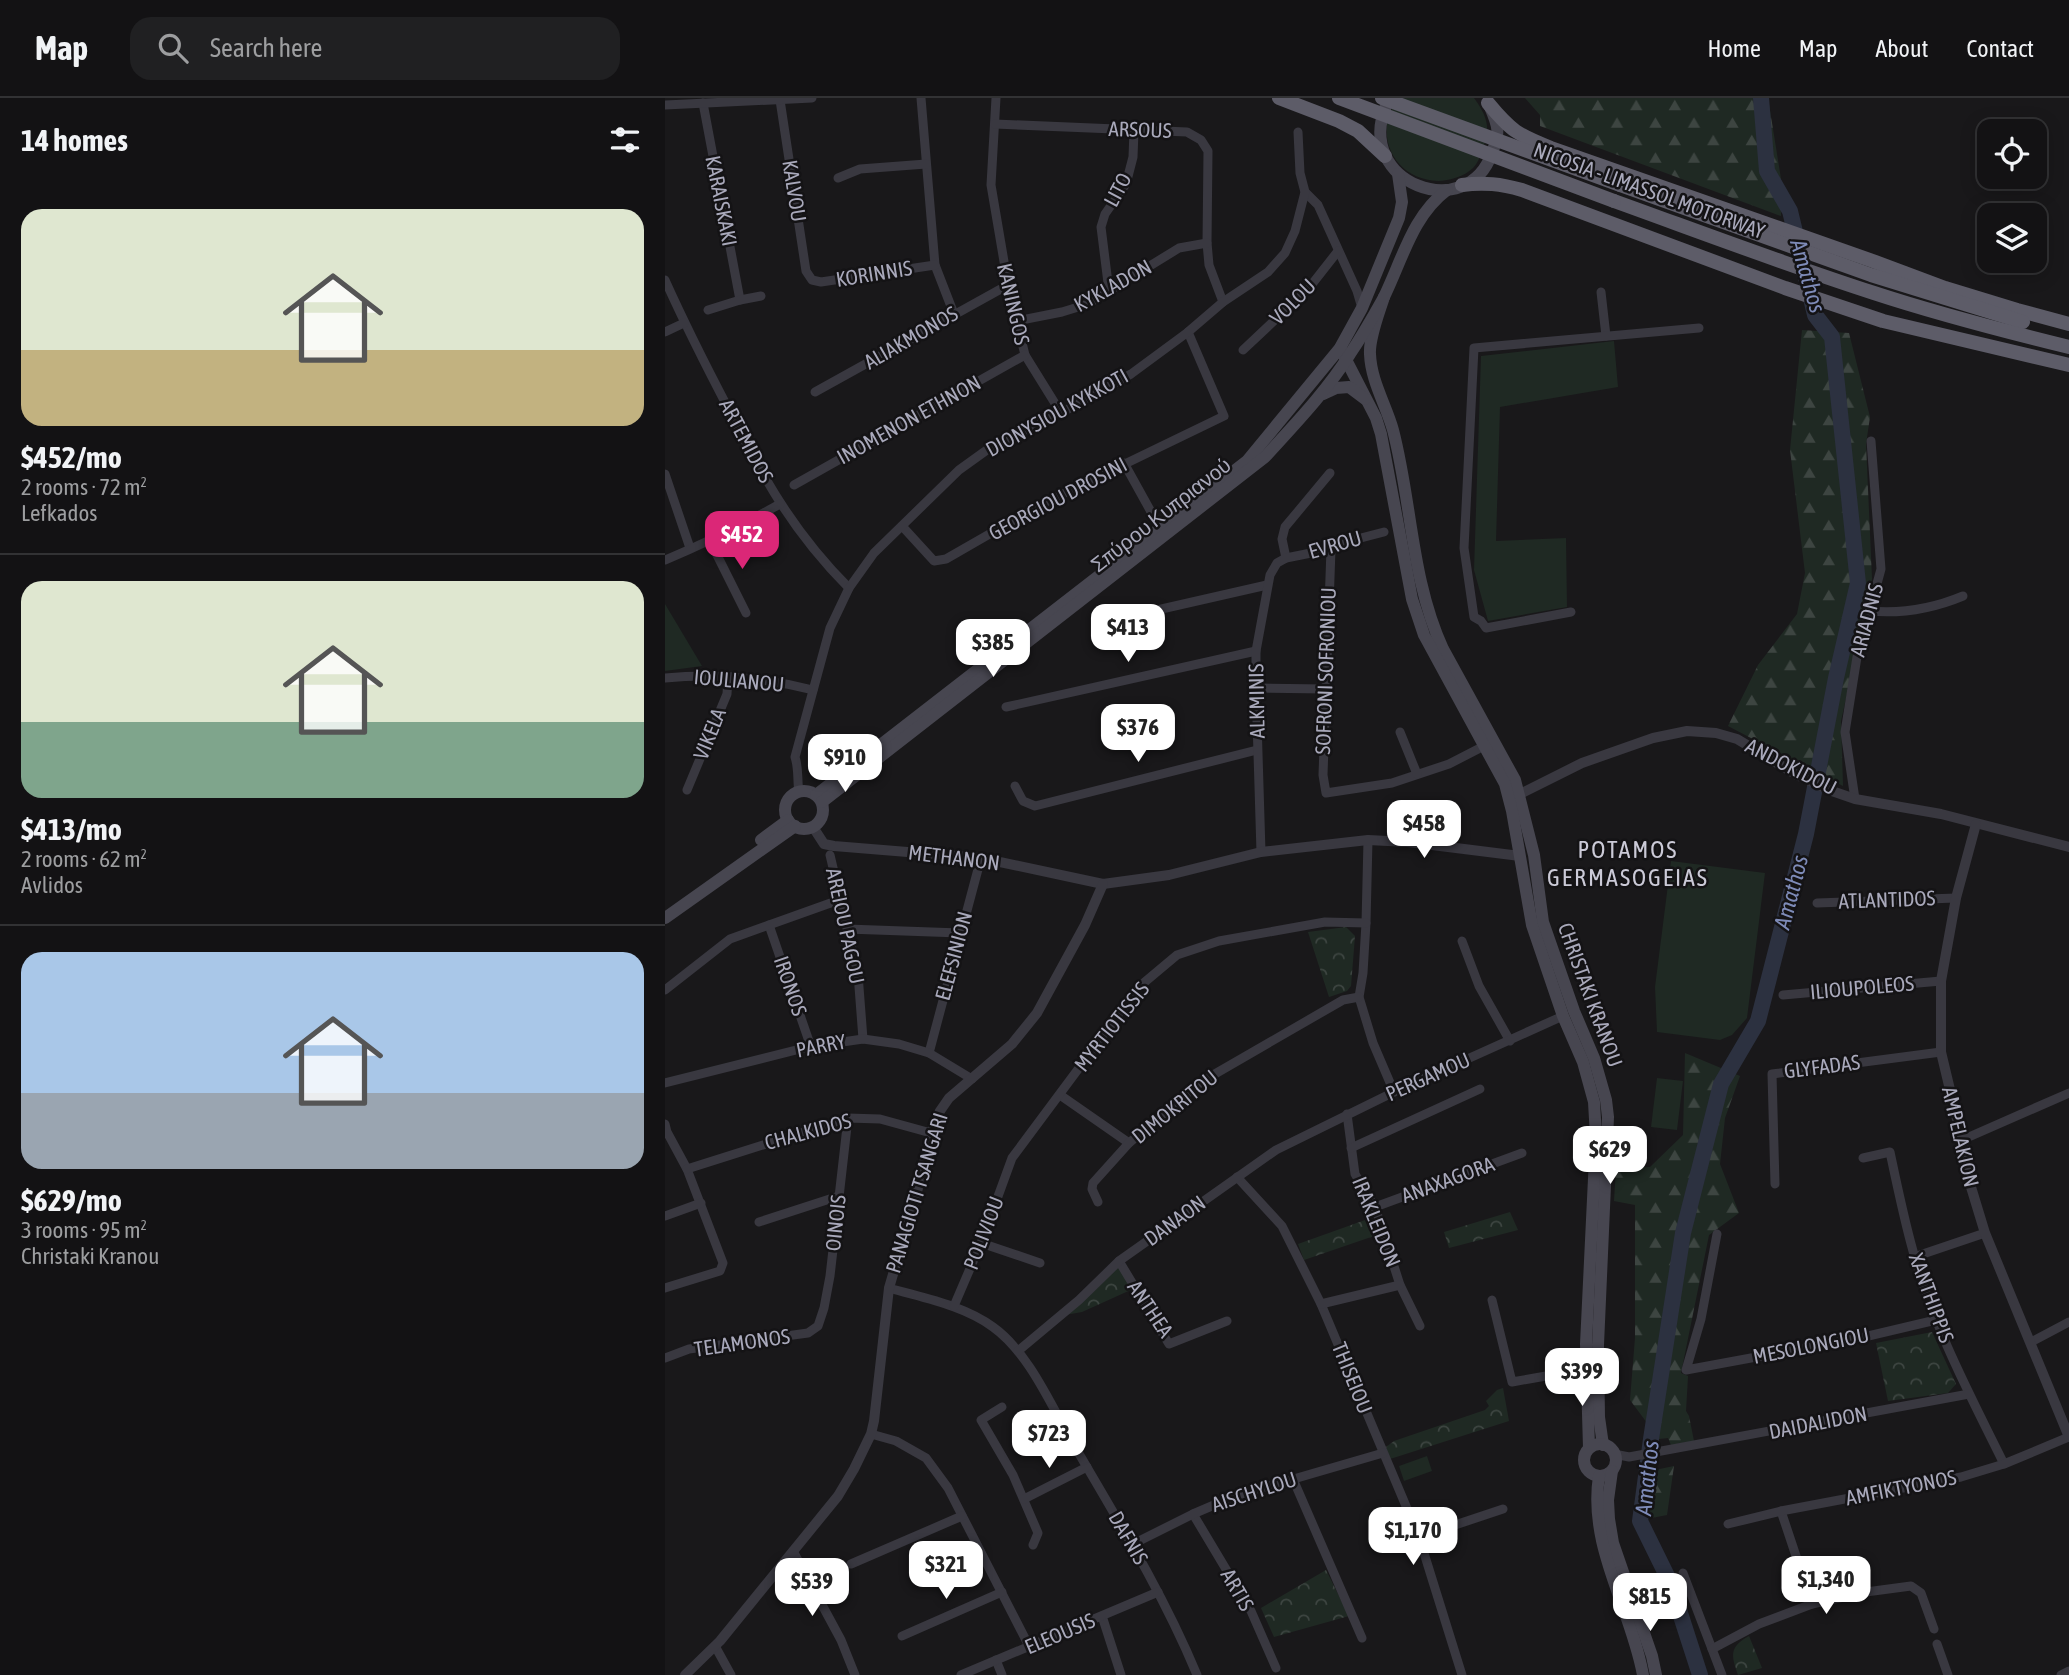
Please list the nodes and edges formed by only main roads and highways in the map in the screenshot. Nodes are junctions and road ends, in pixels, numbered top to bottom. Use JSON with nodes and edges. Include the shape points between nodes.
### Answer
{"nodes":[{"id":1,"x":1279,"y":98,"type":"edge"},
{"id":2,"x":1339,"y":98,"type":"edge"},
{"id":3,"x":1382,"y":98,"type":"edge"},
{"id":4,"x":1391,"y":98,"type":"edge"},
{"id":5,"x":1487,"y":101,"type":"edge"},
{"id":6,"x":1385,"y":156,"type":"junction"},
{"id":7,"x":1398,"y":174,"type":"junction"},
{"id":8,"x":1462,"y":186,"type":"junction"},
{"id":9,"x":1447,"y":190,"type":"junction"},
{"id":10,"x":1384,"y":297,"type":"junction"},
{"id":11,"x":2069,"y":324,"type":"edge"},
{"id":12,"x":2069,"y":334,"type":"edge"},
{"id":13,"x":2069,"y":347,"type":"edge"},
{"id":14,"x":1340,"y":348,"type":"junction"},
{"id":15,"x":1346,"y":360,"type":"junction"},
{"id":16,"x":2069,"y":365,"type":"edge"},
{"id":17,"x":1323,"y":394,"type":"junction"},
{"id":18,"x":1368,"y":401,"type":"junction"},
{"id":19,"x":819,"y":799,"type":"junction"},
{"id":20,"x":791,"y":823,"type":"junction"},
{"id":21,"x":665,"y":911,"type":"edge"},
{"id":22,"x":665,"y":918,"type":"edge"},
{"id":23,"x":1602,"y":1444,"type":"junction"},
{"id":24,"x":1589,"y":1448,"type":"junction"},
{"id":25,"x":1613,"y":1470,"type":"junction"},
{"id":26,"x":1598,"y":1476,"type":"junction"},
{"id":27,"x":1643,"y":1675,"type":"edge"},
{"id":28,"x":1655,"y":1675,"type":"edge"}],
"edges":[{"from":1,"to":6,"type":"highway","via":[[1358,131]]},
{"from":2,"to":13,"type":"highway","name":"NICOSIA - LIMASSOL MOTORWAY","bridge":true,"via":[[1779,261],[1877,294]]},
{"from":3,"to":12,"type":"highway","name":"NICOSIA - LIMASSOL MOTORWAY","bridge":true,"via":[[1871,275]]},
{"from":4,"to":6,"type":"main road","via":[[1381,121]]},
{"from":5,"to":8,"type":"main road","via":[[1499,134],[1489,162]]},
{"from":5,"to":11,"type":"highway","via":[[1521,136],[1551,148],[1945,288]]},
{"from":6,"to":7,"type":"main road"},
{"from":7,"to":9,"type":"main road","via":[[1421,188]]},
{"from":7,"to":14,"type":"main road","name":"Σπύρου Κυπριανού","via":[[1399,218],[1362,308]]},
{"from":8,"to":9,"type":"main road"},
{"from":8,"to":16,"type":"highway","via":[[1481,182],[1522,190],[1883,321]]},
{"from":9,"to":10,"type":"main road","name":"Σπύρου Κυπριανού","via":[[1420,219]]},
{"from":10,"to":15,"type":"main road","name":"Σπύρου Κυπριανού"},
{"from":10,"to":23,"type":"main road","name":"CHRISTAKI KRANOU","via":[[1369,349],[1371,366],[1393,430],[1423,597],[1443,649],[1520,794],[1543,922],[1594,1058],[1607,1108],[1598,1345]]},
{"from":14,"to":15,"type":"main road","name":"CHRISTAKI KRANOU"},
{"from":14,"to":19,"type":"main road","name":"Σπύρου Κυπριανού","via":[[1247,461]]},
{"from":15,"to":17,"type":"main road","name":"Σπύρου Κυπριανού"},
{"from":15,"to":18,"type":"main road","name":"CHRISTAKI KRANOU"},
{"from":17,"to":18,"type":"main road","via":[[1349,387]]},
{"from":17,"to":19,"type":"main road","name":"Σπύρου Κυπριανού","via":[[1250,471]]},
{"from":18,"to":24,"type":"main road","name":"CHRISTAKI KRANOU","via":[[1381,434],[1417,616],[1505,784],[1532,925],[1594,1101],[1586,1369]]},
{"from":19,"to":20,"type":"main road","via":[[822,818],[813,827]]},
{"from":19,"to":20,"type":"main road","via":[[810,792],[789,799]]},
{"from":20,"to":21,"type":"main road"},
{"from":20,"to":22,"type":"main road","via":[[719,882]]},
{"from":23,"to":24,"type":"main road"},
{"from":23,"to":25,"type":"main road","via":[[1614,1454]]},
{"from":24,"to":26,"type":"main road","via":[[1584,1465]]},
{"from":25,"to":26,"type":"main road"},
{"from":25,"to":28,"type":"main road","via":[[1608,1500],[1613,1543]]},
{"from":26,"to":27,"type":"main road","via":[[1603,1546]]}]}
